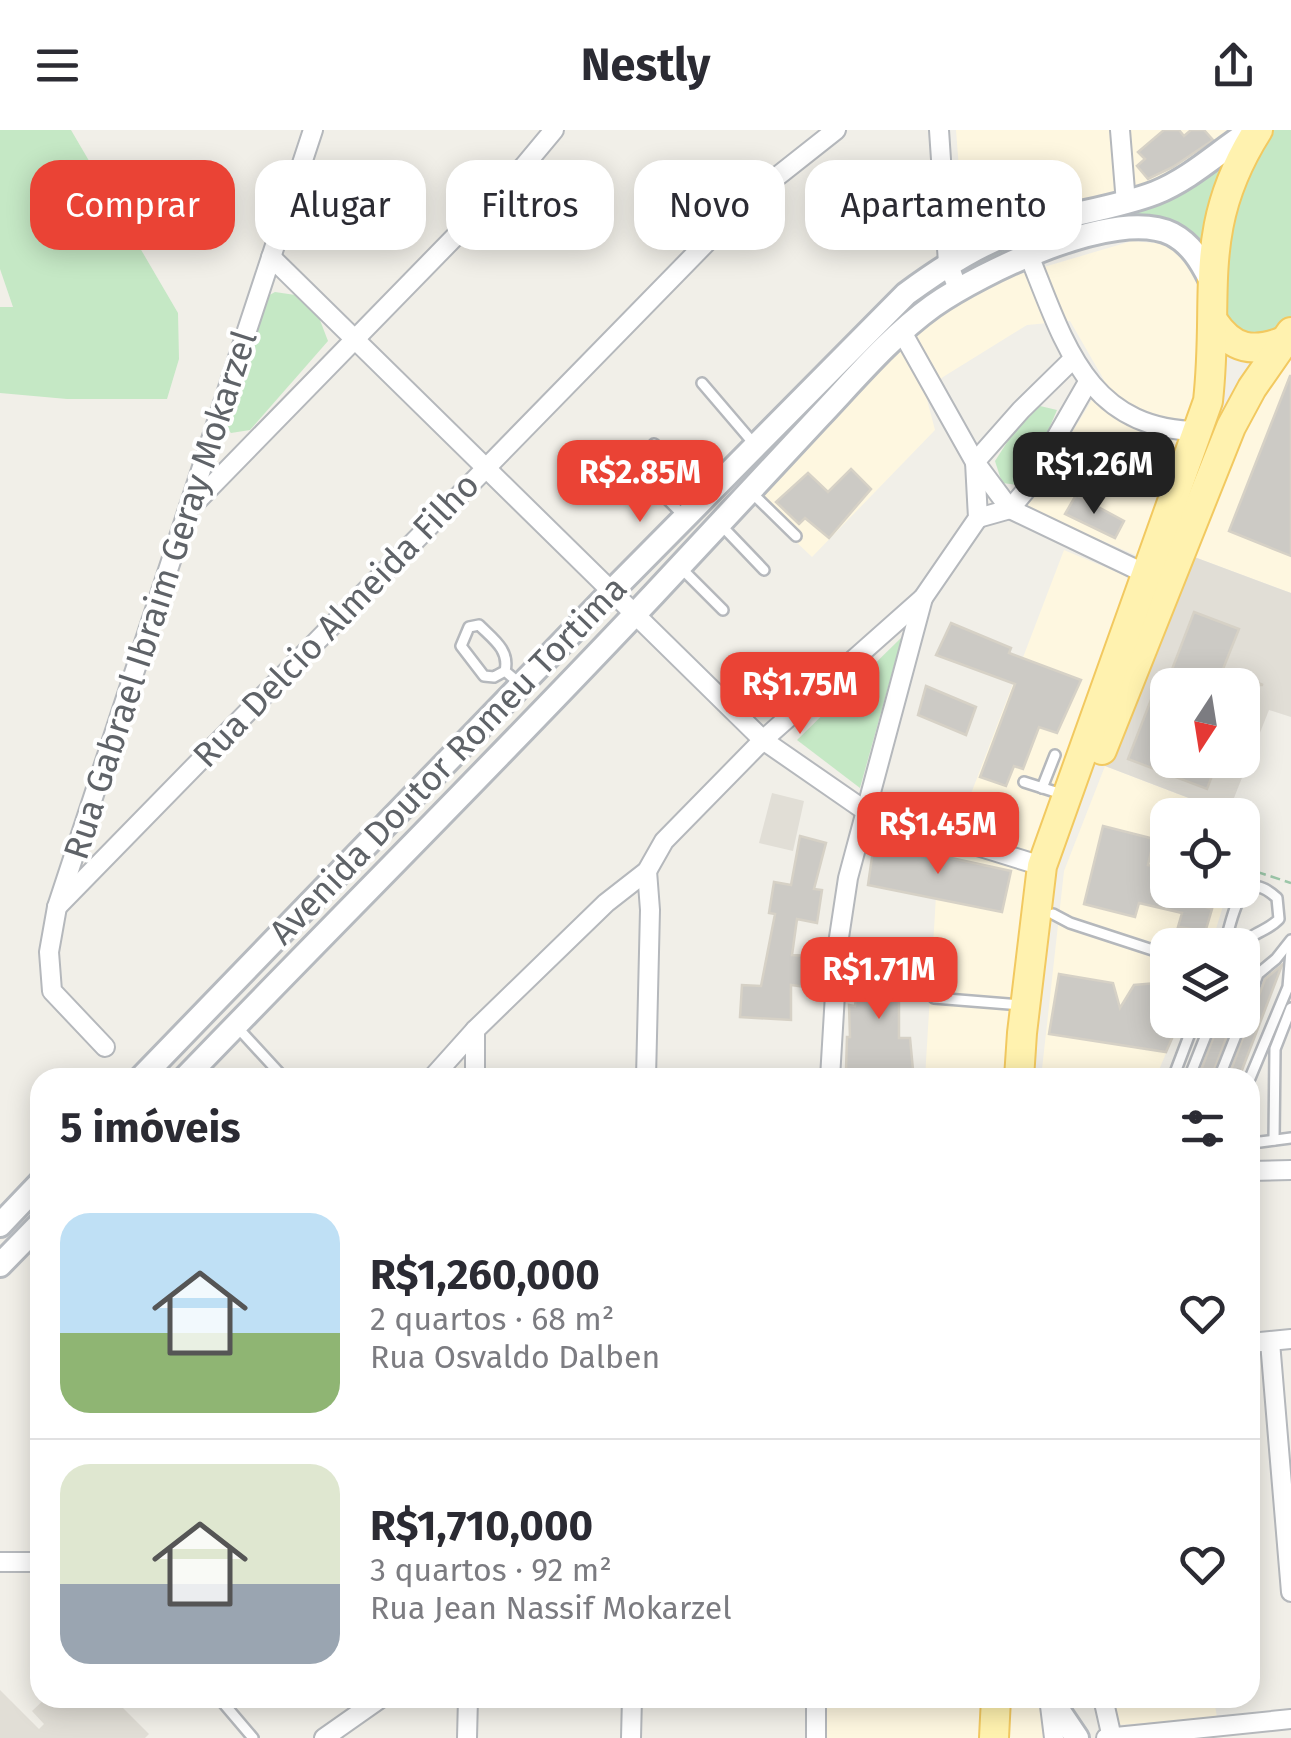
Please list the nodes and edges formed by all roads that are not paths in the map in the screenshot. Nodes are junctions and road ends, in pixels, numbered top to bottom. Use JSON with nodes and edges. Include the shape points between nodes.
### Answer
{"nodes":[{"id":1,"x":313,"y":130,"type":"edge"},
{"id":2,"x":554,"y":130,"type":"edge"},
{"id":3,"x":836,"y":130,"type":"edge"},
{"id":4,"x":939,"y":130,"type":"edge"},
{"id":5,"x":1120,"y":130,"type":"edge"},
{"id":6,"x":1242,"y":133,"type":"edge"},
{"id":7,"x":1126,"y":203,"type":"junction"},
{"id":8,"x":1028,"y":253,"type":"junction"},
{"id":9,"x":272,"y":257,"type":"junction"},
{"id":10,"x":948,"y":263,"type":"junction"},
{"id":11,"x":1210,"y":279,"type":"junction"},
{"id":12,"x":958,"y":289,"type":"junction"},
{"id":13,"x":1214,"y":322,"type":"junction"},
{"id":14,"x":902,"y":332,"type":"junction"},
{"id":15,"x":1288,"y":338,"type":"edge"},
{"id":16,"x":356,"y":339,"type":"junction"},
{"id":17,"x":1072,"y":360,"type":"junction"},
{"id":18,"x":702,"y":382,"type":"dead end"},
{"id":19,"x":1088,"y":382,"type":"junction"},
{"id":20,"x":214,"y":432,"type":"junction"},
{"id":21,"x":1199,"y":432,"type":"junction"},
{"id":22,"x":654,"y":444,"type":"dead end"},
{"id":23,"x":755,"y":445,"type":"junction"},
{"id":24,"x":244,"y":453,"type":"junction"},
{"id":25,"x":976,"y":462,"type":"junction"},
{"id":26,"x":486,"y":467,"type":"junction"},
{"id":27,"x":750,"y":491,"type":"junction"},
{"id":28,"x":708,"y":494,"type":"junction"},
{"id":29,"x":663,"y":495,"type":"dead end"},
{"id":30,"x":188,"y":510,"type":"junction"},
{"id":31,"x":1010,"y":510,"type":"junction"},
{"id":32,"x":685,"y":517,"type":"junction"},
{"id":33,"x":978,"y":518,"type":"junction"},
{"id":34,"x":720,"y":524,"type":"junction"},
{"id":35,"x":1176,"y":532,"type":"junction"},
{"id":36,"x":796,"y":536,"type":"dead end"},
{"id":37,"x":679,"y":566,"type":"junction"},
{"id":38,"x":764,"y":570,"type":"dead end"},
{"id":39,"x":1146,"y":574,"type":"junction"},
{"id":40,"x":612,"y":591,"type":"junction"},
{"id":41,"x":923,"y":598,"type":"junction"},
{"id":42,"x":723,"y":610,"type":"dead end"},
{"id":43,"x":635,"y":614,"type":"junction"},
{"id":44,"x":513,"y":678,"type":"junction"},
{"id":45,"x":763,"y":740,"type":"junction"},
{"id":46,"x":1056,"y":755,"type":"dead end"},
{"id":47,"x":1024,"y":782,"type":"dead end"},
{"id":48,"x":1055,"y":792,"type":"junction"},
{"id":49,"x":868,"y":812,"type":"junction"},
{"id":50,"x":1042,"y":866,"type":"junction"},
{"id":51,"x":647,"y":871,"type":"junction"},
{"id":52,"x":57,"y":906,"type":"junction"},
{"id":53,"x":1053,"y":914,"type":"junction"},
{"id":54,"x":1229,"y":928,"type":"edge"},
{"id":55,"x":1260,"y":931,"type":"edge"},
{"id":56,"x":1291,"y":940,"type":"edge"},
{"id":57,"x":1150,"y":950,"type":"edge"},
{"id":58,"x":1291,"y":952,"type":"edge"},
{"id":59,"x":1260,"y":972,"type":"edge"},
{"id":60,"x":934,"y":998,"type":"dead end"},
{"id":61,"x":1025,"y":1005,"type":"junction"},
{"id":62,"x":1291,"y":1008,"type":"edge"},
{"id":63,"x":235,"y":1026,"type":"junction"},
{"id":64,"x":475,"y":1030,"type":"junction"},
{"id":65,"x":1188,"y":1038,"type":"edge"},
{"id":66,"x":1205,"y":1038,"type":"edge"},
{"id":67,"x":1235,"y":1038,"type":"edge"},
{"id":68,"x":105,"y":1046,"type":"dead end"},
{"id":69,"x":150,"y":1068,"type":"edge"},
{"id":70,"x":195,"y":1068,"type":"edge"},
{"id":71,"x":275,"y":1068,"type":"edge"},
{"id":72,"x":441,"y":1068,"type":"edge"},
{"id":73,"x":476,"y":1068,"type":"edge"},
{"id":74,"x":646,"y":1068,"type":"edge"},
{"id":75,"x":831,"y":1068,"type":"edge"},
{"id":76,"x":1020,"y":1068,"type":"edge"},
{"id":77,"x":1037,"y":1068,"type":"edge"},
{"id":78,"x":1177,"y":1068,"type":"edge"},
{"id":79,"x":1193,"y":1068,"type":"edge"},
{"id":80,"x":1223,"y":1068,"type":"edge"},
{"id":81,"x":1254,"y":1068,"type":"edge"},
{"id":82,"x":1291,"y":1138,"type":"edge"},
{"id":83,"x":1260,"y":1140,"type":"edge"},
{"id":84,"x":1274,"y":1140,"type":"junction"},
{"id":85,"x":1291,"y":1170,"type":"edge"},
{"id":86,"x":1260,"y":1171,"type":"edge"},
{"id":87,"x":30,"y":1194,"type":"edge"},
{"id":88,"x":0,"y":1225,"type":"edge"},
{"id":89,"x":30,"y":1234,"type":"edge"},
{"id":90,"x":0,"y":1264,"type":"edge"},
{"id":91,"x":1291,"y":1340,"type":"edge"},
{"id":92,"x":1270,"y":1342,"type":"junction"},
{"id":93,"x":1260,"y":1343,"type":"edge"},
{"id":94,"x":0,"y":1562,"type":"edge"},
{"id":95,"x":30,"y":1562,"type":"edge"},
{"id":96,"x":1291,"y":1592,"type":"edge"},
{"id":97,"x":228,"y":1708,"type":"edge"},
{"id":98,"x":368,"y":1708,"type":"edge"},
{"id":99,"x":468,"y":1708,"type":"edge"},
{"id":100,"x":632,"y":1708,"type":"edge"},
{"id":101,"x":816,"y":1708,"type":"edge"},
{"id":102,"x":996,"y":1708,"type":"edge"},
{"id":103,"x":1050,"y":1708,"type":"edge"},
{"id":104,"x":1056,"y":1708,"type":"edge"},
{"id":105,"x":1105,"y":1708,"type":"edge"},
{"id":106,"x":1291,"y":1719,"type":"edge"},
{"id":107,"x":253,"y":1738,"type":"edge"},
{"id":108,"x":324,"y":1738,"type":"edge"},
{"id":109,"x":467,"y":1738,"type":"edge"},
{"id":110,"x":631,"y":1738,"type":"edge"},
{"id":111,"x":816,"y":1738,"type":"edge"},
{"id":112,"x":994,"y":1738,"type":"edge"},
{"id":113,"x":1054,"y":1738,"type":"edge"},
{"id":114,"x":1077,"y":1738,"type":"edge"},
{"id":115,"x":1110,"y":1738,"type":"edge"}],
"edges":[{"from":1,"to":9,"type":"street","name":"Rua Gabrael Ibraim Geray Mokarzel"},
{"from":2,"to":16,"type":"street"},
{"from":3,"to":26,"type":"street","name":"Rua Delcio Almeida Filho","via":[[750,198]]},
{"from":4,"to":10,"type":"street"},
{"from":5,"to":7,"type":"street"},
{"from":6,"to":7,"type":"main road","name":"Avenida Doutor Romeu Tortima","via":[[1188,177]]},
{"from":6,"to":11,"type":"main road","via":[[1219,213]]},
{"from":7,"to":10,"type":"main road","name":"Avenida Doutor Romeu Tortima","via":[[1030,226]]},
{"from":8,"to":11,"type":"main road","name":"Avenida Doutor Romeu Tortima","via":[[1152,228],[1188,245]]},
{"from":8,"to":12,"type":"main road","name":"Avenida Doutor Romeu Tortima"},
{"from":8,"to":17,"type":"street"},
{"from":9,"to":16,"type":"street"},
{"from":9,"to":20,"type":"street","name":"Rua Gabrael Ibraim Geray Mokarzel"},
{"from":10,"to":12,"type":"street"},
{"from":10,"to":23,"type":"main road","name":"Avenida Doutor Romeu Tortima","via":[[892,307]]},
{"from":11,"to":13,"type":"main road"},
{"from":12,"to":14,"type":"main road","name":"Avenida Doutor Romeu Tortima"},
{"from":13,"to":15,"type":"main road","via":[[1234,345],[1250,349]]},
{"from":13,"to":21,"type":"main road"},
{"from":14,"to":25,"type":"street"},
{"from":14,"to":27,"type":"main road","name":"Avenida Doutor Romeu Tortima"},
{"from":15,"to":35,"type":"main road","via":[[1252,388]]},
{"from":16,"to":24,"type":"street"},
{"from":16,"to":26,"type":"street"},
{"from":17,"to":19,"type":"street"},
{"from":17,"to":25,"type":"street"},
{"from":18,"to":23,"type":"lane"},
{"from":19,"to":21,"type":"street","via":[[1110,405],[1140,421]]},
{"from":19,"to":31,"type":"street"},
{"from":20,"to":24,"type":"street"},
{"from":20,"to":30,"type":"street","name":"Rua Gabrael Ibraim Geray Mokarzel"},
{"from":21,"to":35,"type":"main road"},
{"from":22,"to":28,"type":"lane"},
{"from":23,"to":28,"type":"main road","name":"Avenida Doutor Romeu Tortima"},
{"from":24,"to":30,"type":"street"},
{"from":25,"to":31,"type":"street"},
{"from":25,"to":33,"type":"street"},
{"from":26,"to":40,"type":"street"},
{"from":26,"to":52,"type":"street","name":"Rua Delcio Almeida Filho"},
{"from":27,"to":34,"type":"main road","name":"Avenida Doutor Romeu Tortima"},
{"from":27,"to":36,"type":"lane"},
{"from":28,"to":32,"type":"main road","name":"Avenida Doutor Romeu Tortima"},
{"from":29,"to":32,"type":"lane"},
{"from":30,"to":52,"type":"street","name":"Rua Gabrael Ibraim Geray Mokarzel"},
{"from":31,"to":33,"type":"street"},
{"from":31,"to":39,"type":"street"},
{"from":32,"to":40,"type":"main road","name":"Avenida Doutor Romeu Tortima"},
{"from":33,"to":41,"type":"street"},
{"from":34,"to":37,"type":"main road","name":"Avenida Doutor Romeu Tortima"},
{"from":34,"to":38,"type":"lane"},
{"from":35,"to":39,"type":"main road"},
{"from":35,"to":53,"type":"main road","via":[[1058,871]]},
{"from":37,"to":42,"type":"lane"},
{"from":37,"to":43,"type":"main road","name":"Avenida Doutor Romeu Tortima"},
{"from":39,"to":48,"type":"main road"},
{"from":40,"to":43,"type":"street"},
{"from":40,"to":44,"type":"main road","name":"Avenida Doutor Romeu Tortima"},
{"from":41,"to":45,"type":"street"},
{"from":41,"to":49,"type":"street"},
{"from":43,"to":45,"type":"street"},
{"from":43,"to":63,"type":"main road","name":"Avenida Doutor Romeu Tortima"},
{"from":44,"to":44,"type":"lane","via":[[502,647],[479,626],[468,628],[460,646],[484,676]]},
{"from":44,"to":69,"type":"main road","name":"Avenida Doutor Romeu Tortima"},
{"from":45,"to":49,"type":"street"},
{"from":45,"to":51,"type":"street","via":[[664,841]]},
{"from":46,"to":48,"type":"lane"},
{"from":47,"to":48,"type":"lane"},
{"from":48,"to":50,"type":"main road"},
{"from":49,"to":50,"type":"street"},
{"from":49,"to":75,"type":"street","via":[[838,944]]},
{"from":50,"to":61,"type":"main road"},
{"from":51,"to":64,"type":"street","via":[[606,902]]},
{"from":51,"to":74,"type":"street"},
{"from":52,"to":68,"type":"street","name":"Rua Gabrael Ibraim Geray Mokarzel","via":[[49,952],[52,991]]},
{"from":53,"to":57,"type":"lane"},
{"from":53,"to":77,"type":"main road"},
{"from":54,"to":55,"type":"lane","via":[[1239,897],[1258,887],[1278,898],[1278,919]]},
{"from":56,"to":59,"type":"lane"},
{"from":58,"to":81,"type":"lane","via":[[1288,987]]},
{"from":60,"to":61,"type":"lane"},
{"from":61,"to":76,"type":"main road"},
{"from":62,"to":84,"type":"lane","via":[[1276,1049]]},
{"from":63,"to":70,"type":"main road","name":"Avenida Doutor Romeu Tortima"},
{"from":63,"to":71,"type":"lane"},
{"from":64,"to":72,"type":"street"},
{"from":64,"to":73,"type":"street"},
{"from":65,"to":78,"type":"lane"},
{"from":66,"to":79,"type":"lane"},
{"from":67,"to":80,"type":"lane"},
{"from":82,"to":84,"type":"lane"},
{"from":83,"to":84,"type":"lane"},
{"from":85,"to":86,"type":"street"},
{"from":87,"to":88,"type":"main road"},
{"from":89,"to":90,"type":"main road"},
{"from":91,"to":92,"type":"street"},
{"from":92,"to":93,"type":"street"},
{"from":92,"to":96,"type":"street"},
{"from":94,"to":95,"type":"street"},
{"from":97,"to":107,"type":"lane"},
{"from":98,"to":108,"type":"street"},
{"from":99,"to":109,"type":"street"},
{"from":100,"to":110,"type":"street"},
{"from":101,"to":111,"type":"street"},
{"from":102,"to":112,"type":"main road"},
{"from":103,"to":113,"type":"street"},
{"from":104,"to":114,"type":"main road"},
{"from":105,"to":115,"type":"street"},
{"from":106,"to":115,"type":"street"}]}
